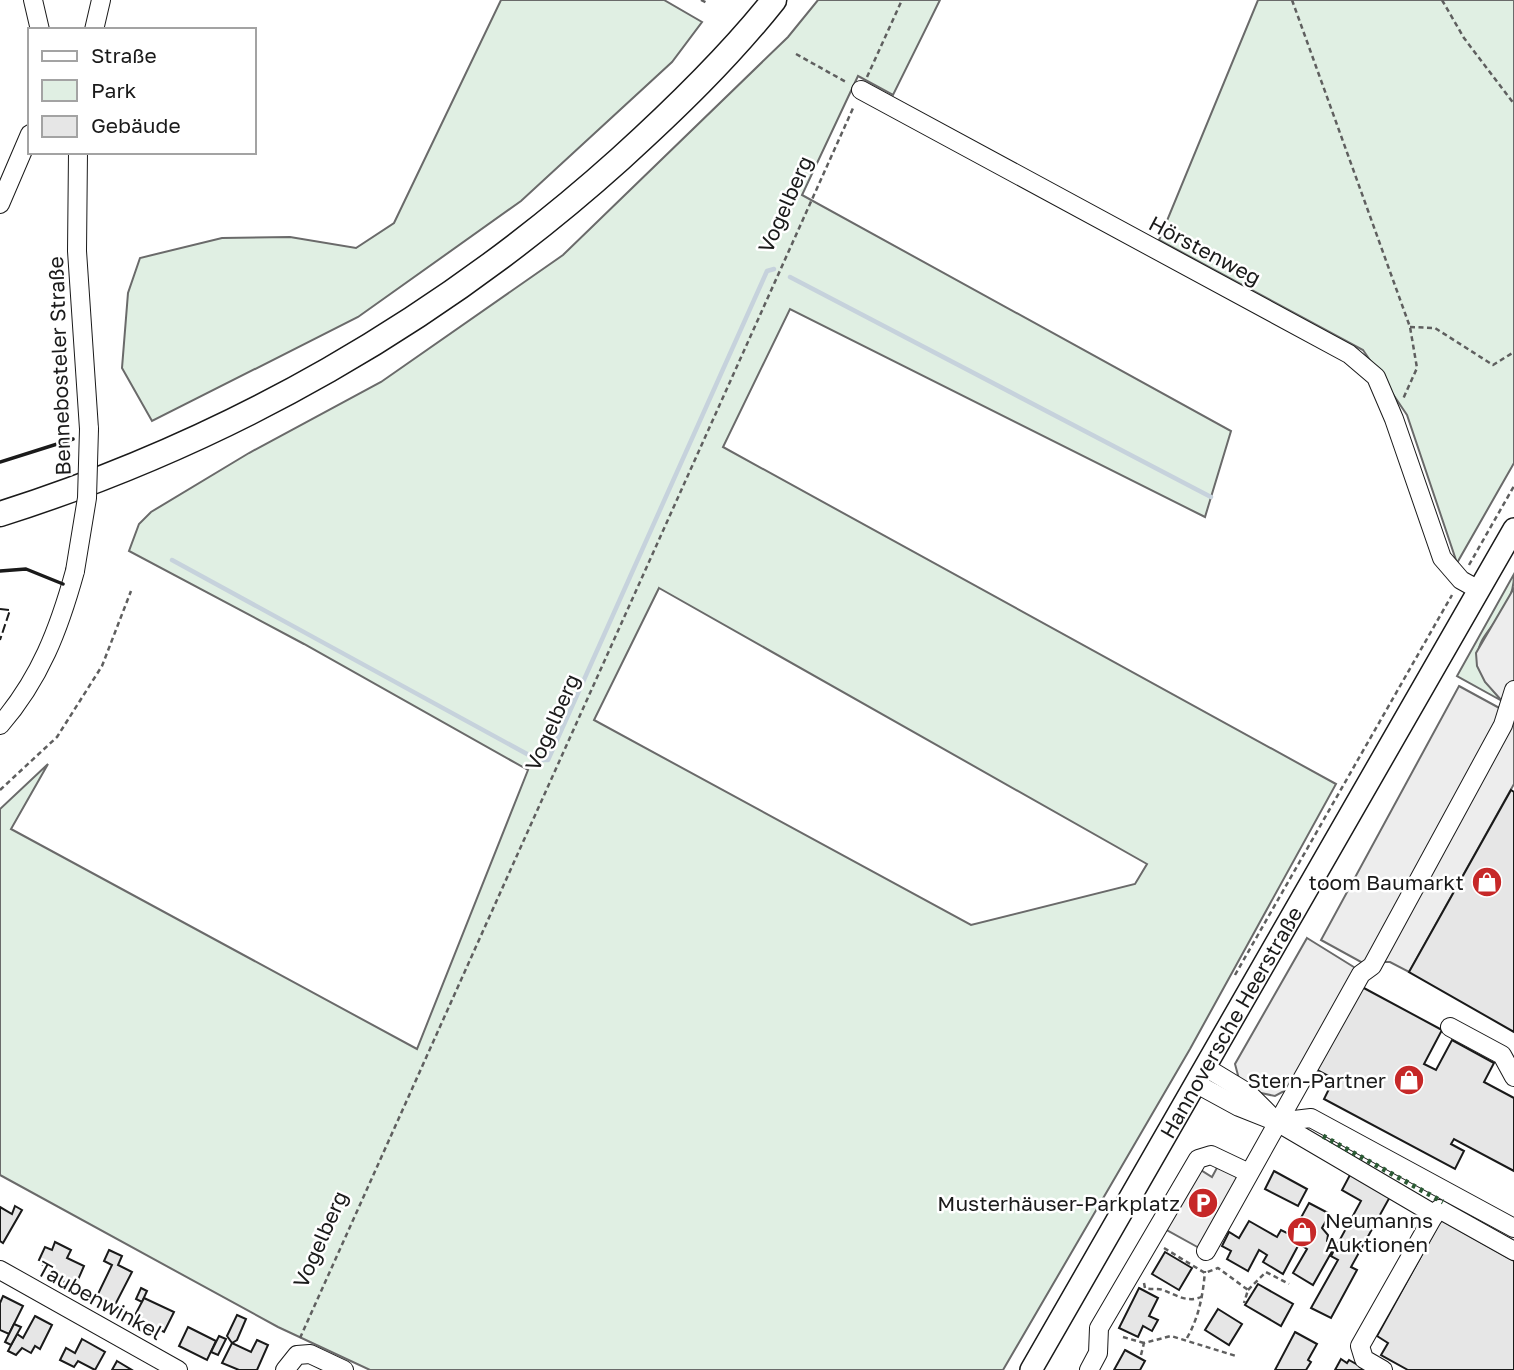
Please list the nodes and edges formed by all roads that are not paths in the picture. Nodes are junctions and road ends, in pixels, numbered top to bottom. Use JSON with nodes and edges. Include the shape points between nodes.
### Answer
{"nodes":[{"id":1,"x":33,"y":0,"type":"edge"},
{"id":2,"x":101,"y":0,"type":"edge"},
{"id":3,"x":774,"y":0,"type":"edge"},
{"id":4,"x":40,"y":28,"type":"edge"},
{"id":5,"x":94,"y":28,"type":"edge"},
{"id":6,"x":862,"y":90,"type":"road end"},
{"id":7,"x":28,"y":139,"type":"edge"},
{"id":8,"x":78,"y":154,"type":"edge"},
{"id":9,"x":0,"y":204,"type":"edge"},
{"id":10,"x":0,"y":514,"type":"edge"},
{"id":11,"x":1514,"y":529,"type":"edge"},
{"id":12,"x":1470,"y":585,"type":"junction"},
{"id":13,"x":1514,"y":690,"type":"edge"},
{"id":14,"x":0,"y":725,"type":"edge"},
{"id":15,"x":1450,"y":1027,"type":"dead end"},
{"id":16,"x":1200,"y":1075,"type":"junction"},
{"id":17,"x":1514,"y":1077,"type":"edge"},
{"id":18,"x":1277,"y":1122,"type":"junction"},
{"id":19,"x":1249,"y":1173,"type":"junction"},
{"id":20,"x":1430,"y":1214,"type":"junction"},
{"id":21,"x":1514,"y":1228,"type":"edge"},
{"id":22,"x":1206,"y":1251,"type":"road end"},
{"id":23,"x":1514,"y":1251,"type":"edge"},
{"id":24,"x":0,"y":1270,"type":"edge"},
{"id":25,"x":178,"y":1370,"type":"edge"},
{"id":26,"x":285,"y":1370,"type":"edge"},
{"id":27,"x":344,"y":1370,"type":"edge"},
{"id":28,"x":1031,"y":1370,"type":"edge"},
{"id":29,"x":1089,"y":1370,"type":"edge"},
{"id":30,"x":1383,"y":1370,"type":"edge"}],
"edges":[{"from":1,"to":4,"type":"street"},
{"from":2,"to":5,"type":"street"},
{"from":3,"to":10,"type":"highway","via":[[665,118],[586,189],[422,314],[323,375],[208,435]]},
{"from":6,"to":12,"type":"street","name":"Hörstenweg","via":[[1349,354],[1376,377],[1442,558]]},
{"from":7,"to":9,"type":"street"},
{"from":8,"to":14,"type":"street","name":"Bennebosteler Straße","bridge":true,"via":[[77,251],[89,429],[87,498],[61,621],[41,668]]},
{"from":11,"to":12,"type":"main road","name":"Hannoversche Heerstraße"},
{"from":12,"to":16,"type":"main road","name":"Hannoversche Heerstraße"},
{"from":13,"to":18,"type":"street","via":[[1496,737],[1372,966],[1361,974]]},
{"from":15,"to":17,"type":"street","via":[[1502,1055]]},
{"from":16,"to":18,"type":"street","via":[[1238,1107]]},
{"from":16,"to":28,"type":"main road","name":"Hannoversche Heerstraße"},
{"from":18,"to":19,"type":"street"},
{"from":18,"to":20,"type":"street"},
{"from":18,"to":21,"type":"street","via":[[1311,1118]]},
{"from":19,"to":22,"type":"street"},
{"from":19,"to":29,"type":"street","via":[[1211,1155],[1198,1159],[1099,1328],[1098,1353]]},
{"from":20,"to":23,"type":"street","via":[[1439,1209]]},
{"from":20,"to":30,"type":"street","via":[[1360,1346],[1364,1359]]},
{"from":24,"to":25,"type":"street","name":"Taubenwinkel"},
{"from":26,"to":27,"type":"street","via":[[297,1355],[310,1354]]}]}
